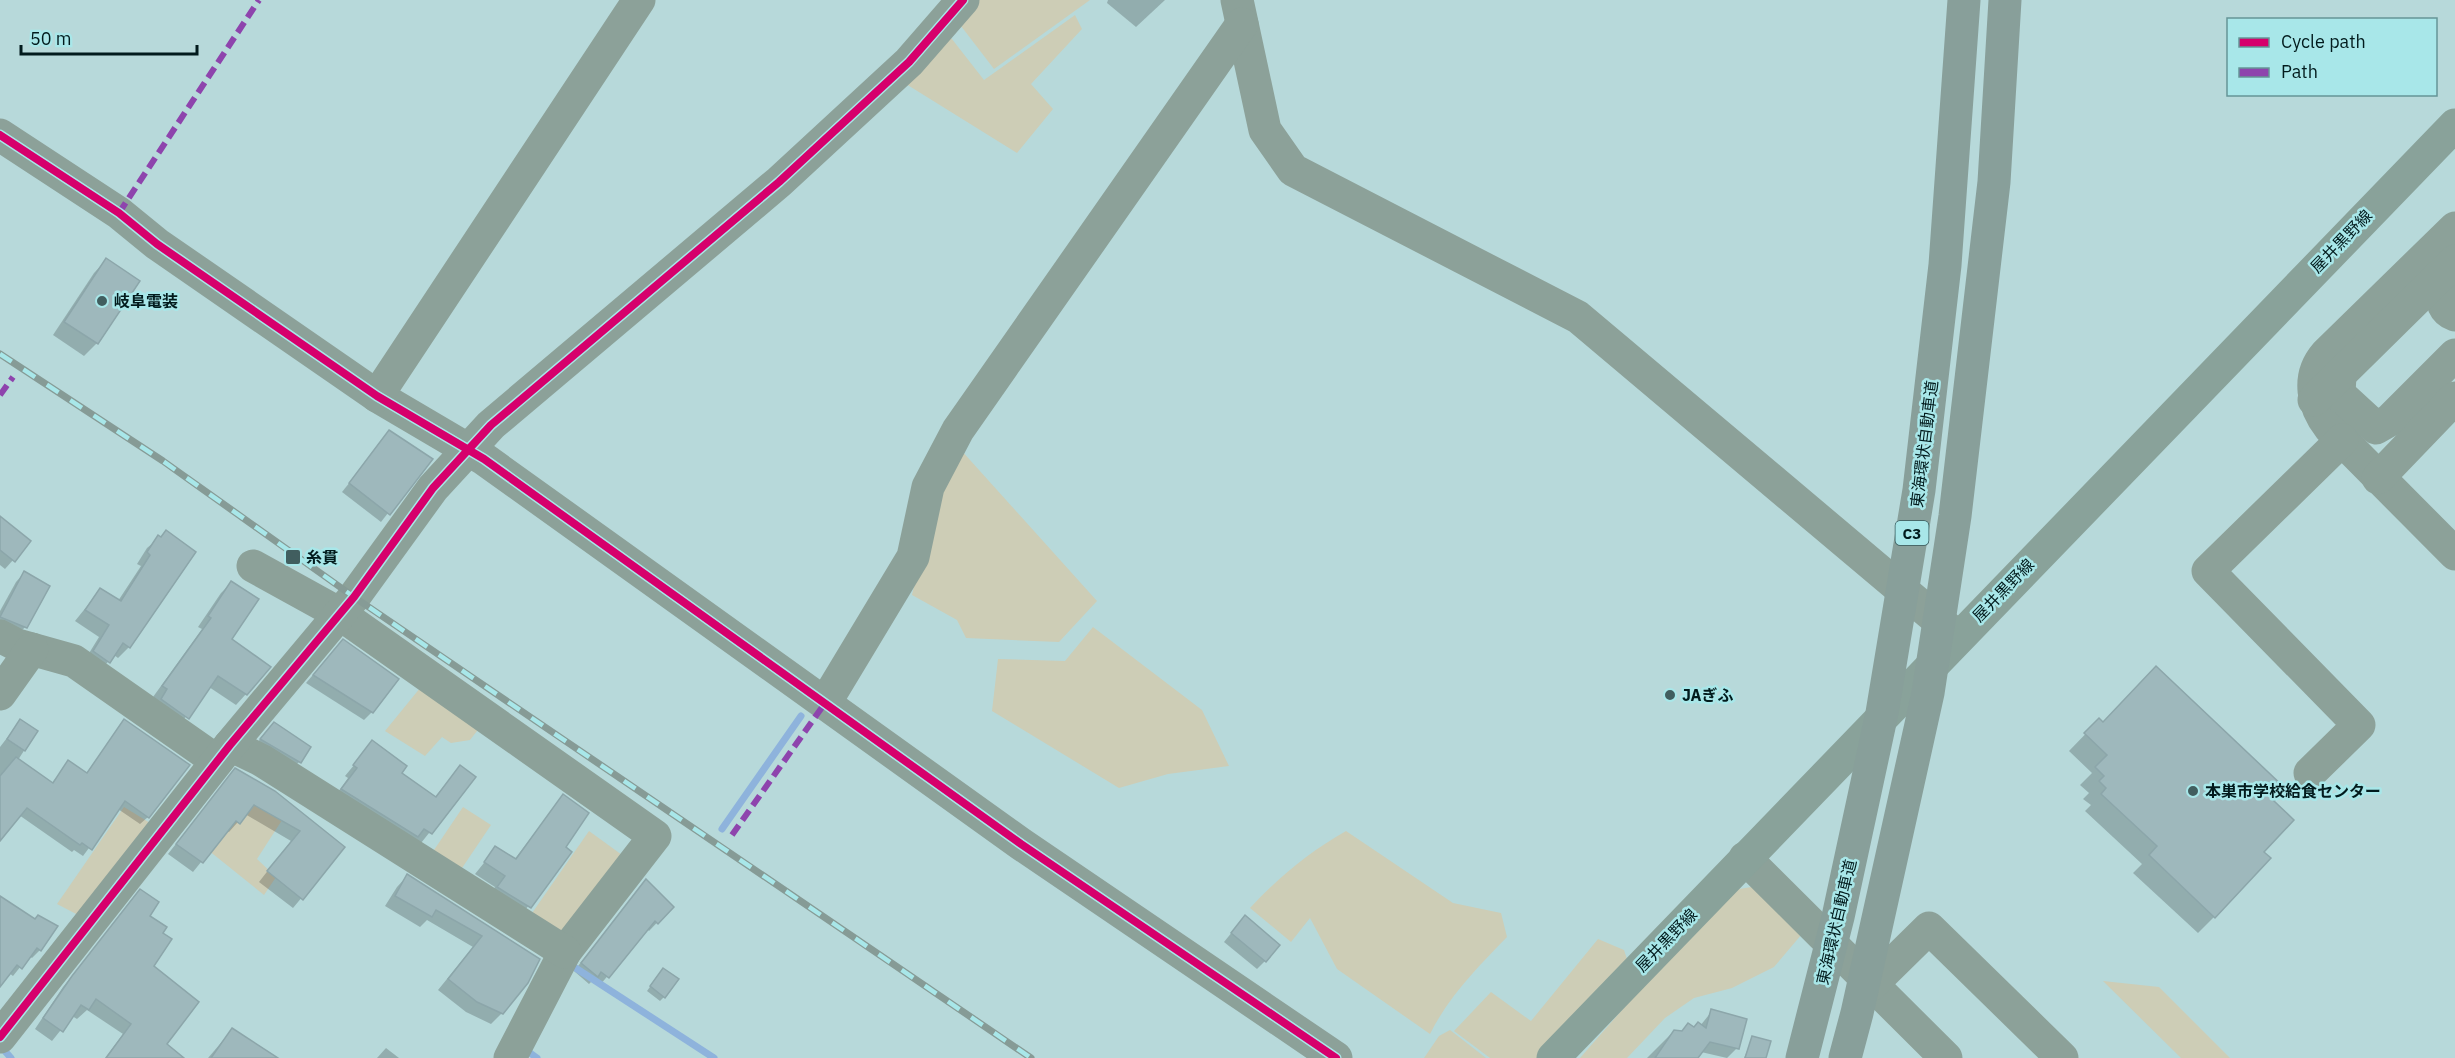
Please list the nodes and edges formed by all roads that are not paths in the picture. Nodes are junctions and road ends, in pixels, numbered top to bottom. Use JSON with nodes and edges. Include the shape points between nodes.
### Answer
{"nodes":[{"id":1,"x":639,"y":0,"type":"edge"},
{"id":2,"x":963,"y":0,"type":"edge"},
{"id":3,"x":1964,"y":0,"type":"edge"},
{"id":4,"x":2005,"y":0,"type":"edge"},
{"id":5,"x":1240,"y":12,"type":"edge"},
{"id":6,"x":2455,"y":125,"type":"edge"},
{"id":7,"x":0,"y":135,"type":"edge"},
{"id":8,"x":2455,"y":228,"type":"edge"},
{"id":9,"x":2455,"y":261,"type":"edge"},
{"id":10,"x":2455,"y":355,"type":"edge"},
{"id":11,"x":2340,"y":375,"type":"junction"},
{"id":12,"x":377,"y":396,"type":"junction"},
{"id":13,"x":2314,"y":400,"type":"junction"},
{"id":14,"x":2450,"y":413,"type":"edge"},
{"id":15,"x":2342,"y":440,"type":"junction"},
{"id":16,"x":467,"y":449,"type":"junction"},
{"id":17,"x":2378,"y":478,"type":"junction"},
{"id":18,"x":2455,"y":554,"type":"edge"},
{"id":19,"x":253,"y":566,"type":"dead end"},
{"id":20,"x":340,"y":614,"type":"junction"},
{"id":21,"x":0,"y":636,"type":"edge"},
{"id":22,"x":1958,"y":636,"type":"junction"},
{"id":23,"x":32,"y":650,"type":"junction"},
{"id":24,"x":0,"y":694,"type":"edge"},
{"id":25,"x":825,"y":703,"type":"junction"},
{"id":26,"x":224,"y":753,"type":"junction"},
{"id":27,"x":2310,"y":773,"type":"dead end"},
{"id":28,"x":1745,"y":858,"type":"junction"},
{"id":29,"x":566,"y":952,"type":"junction"},
{"id":30,"x":1871,"y":986,"type":"junction"},
{"id":31,"x":0,"y":1037,"type":"edge"},
{"id":32,"x":510,"y":1058,"type":"edge"},
{"id":33,"x":1336,"y":1058,"type":"edge"},
{"id":34,"x":1554,"y":1058,"type":"edge"},
{"id":35,"x":1802,"y":1058,"type":"edge"},
{"id":36,"x":1845,"y":1058,"type":"edge"},
{"id":37,"x":1946,"y":1058,"type":"edge"},
{"id":38,"x":2062,"y":1058,"type":"edge"}],
"edges":[{"from":1,"to":12,"type":"street"},
{"from":2,"to":16,"type":"street","via":[[909,62],[779,182]]},
{"from":3,"to":35,"type":"highway","name":"東海環状自動車道","number":"C3","via":[[1945,265],[1919,490],[1882,713],[1838,917]]},
{"from":4,"to":36,"type":"highway","number":"C3","via":[[1994,182],[1955,516],[1928,693]]},
{"from":5,"to":22,"type":"street","via":[[1264,130],[1293,170],[1578,317]]},
{"from":5,"to":25,"type":"street","via":[[958,430],[928,487],[913,557]]},
{"from":6,"to":22,"type":"main road","name":"屋井黒野線"},
{"from":7,"to":12,"type":"street","via":[[119,213],[157,244]]},
{"from":8,"to":13,"type":"street","via":[[2318,364],[2314,372]]},
{"from":9,"to":11,"type":"street"},
{"from":10,"to":11,"type":"street","via":[[2390,420],[2376,428],[2338,393]]},
{"from":11,"to":13,"type":"street"},
{"from":12,"to":16,"type":"street"},
{"from":13,"to":15,"type":"street","via":[[2319,414]]},
{"from":14,"to":17,"type":"street"},
{"from":15,"to":17,"type":"street"},
{"from":15,"to":27,"type":"street","via":[[2208,571],[2359,725]]},
{"from":16,"to":20,"type":"street","via":[[433,488]]},
{"from":16,"to":25,"type":"street"},
{"from":17,"to":18,"type":"street"},
{"from":19,"to":20,"type":"street"},
{"from":20,"to":26,"type":"street"},
{"from":20,"to":29,"type":"street","via":[[655,836]]},
{"from":21,"to":23,"type":"street"},
{"from":22,"to":28,"type":"main road","name":"屋井黒野線"},
{"from":23,"to":24,"type":"street"},
{"from":23,"to":26,"type":"street","via":[[74,661]]},
{"from":25,"to":33,"type":"street","via":[[1021,843]]},
{"from":26,"to":29,"type":"street","via":[[261,760]]},
{"from":26,"to":31,"type":"street"},
{"from":28,"to":30,"type":"street"},
{"from":28,"to":34,"type":"main road","name":"屋井黒野線"},
{"from":29,"to":32,"type":"street"},
{"from":30,"to":37,"type":"street"},
{"from":30,"to":38,"type":"street","via":[[1929,928]]}]}
